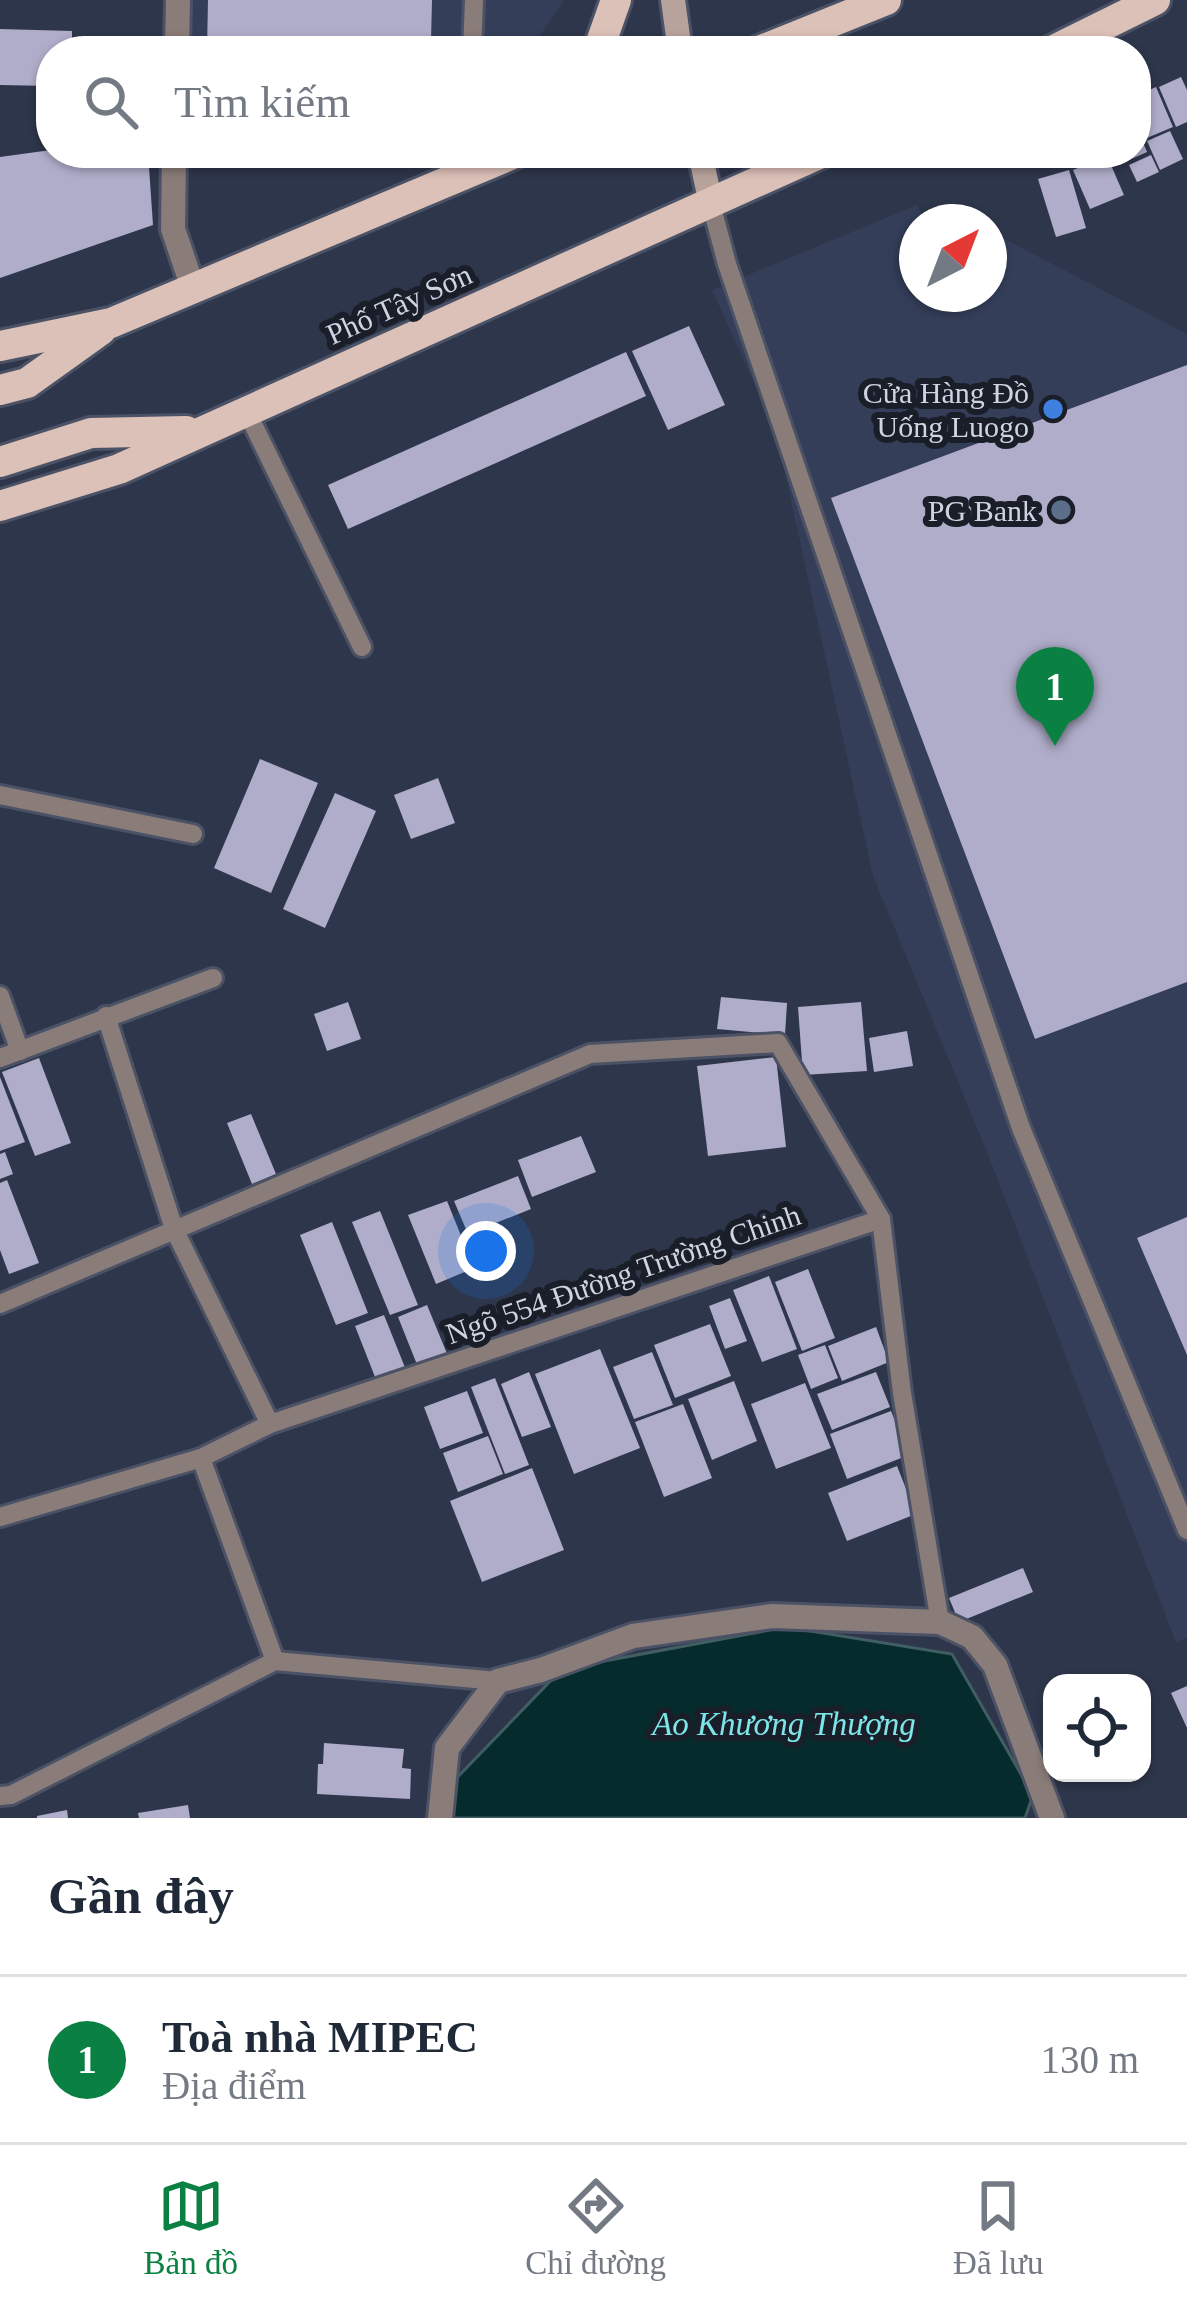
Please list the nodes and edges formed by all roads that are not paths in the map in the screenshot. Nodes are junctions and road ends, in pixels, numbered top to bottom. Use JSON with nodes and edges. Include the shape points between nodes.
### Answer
{"nodes":[{"id":1,"x":178,"y":0,"type":"edge"},
{"id":2,"x":474,"y":0,"type":"edge"},
{"id":3,"x":616,"y":0,"type":"edge"},
{"id":4,"x":673,"y":0,"type":"edge"},
{"id":5,"x":886,"y":0,"type":"edge"},
{"id":6,"x":1155,"y":0,"type":"edge"},
{"id":7,"x":177,"y":36,"type":"edge"},
{"id":8,"x":473,"y":36,"type":"edge"},
{"id":9,"x":603,"y":36,"type":"edge"},
{"id":10,"x":678,"y":36,"type":"edge"},
{"id":11,"x":796,"y":36,"type":"edge"},
{"id":12,"x":1082,"y":36,"type":"edge"},
{"id":13,"x":175,"y":168,"type":"edge"},
{"id":14,"x":456,"y":168,"type":"edge"},
{"id":15,"x":703,"y":168,"type":"edge"},
{"id":16,"x":789,"y":168,"type":"edge"},
{"id":17,"x":711,"y":204,"type":"junction"},
{"id":18,"x":194,"y":288,"type":"junction"},
{"id":19,"x":111,"y":323,"type":"junction"},
{"id":20,"x":0,"y":346,"type":"edge"},
{"id":21,"x":0,"y":390,"type":"edge"},
{"id":22,"x":246,"y":410,"type":"junction"},
{"id":23,"x":198,"y":431,"type":"junction"},
{"id":24,"x":0,"y":462,"type":"edge"},
{"id":25,"x":0,"y":506,"type":"edge"},
{"id":26,"x":362,"y":647,"type":"dead end"},
{"id":27,"x":0,"y":795,"type":"edge"},
{"id":28,"x":193,"y":834,"type":"dead end"},
{"id":29,"x":213,"y":978,"type":"dead end"},
{"id":30,"x":0,"y":996,"type":"edge"},
{"id":31,"x":106,"y":1016,"type":"junction"},
{"id":32,"x":20,"y":1051,"type":"junction"},
{"id":33,"x":0,"y":1058,"type":"edge"},
{"id":34,"x":881,"y":1219,"type":"junction"},
{"id":35,"x":174,"y":1229,"type":"junction"},
{"id":36,"x":0,"y":1304,"type":"edge"},
{"id":37,"x":270,"y":1424,"type":"junction"},
{"id":38,"x":201,"y":1458,"type":"junction"},
{"id":39,"x":0,"y":1517,"type":"edge"},
{"id":40,"x":1187,"y":1530,"type":"edge"},
{"id":41,"x":940,"y":1622,"type":"junction"},
{"id":42,"x":275,"y":1661,"type":"junction"},
{"id":43,"x":498,"y":1681,"type":"junction"},
{"id":44,"x":0,"y":1796,"type":"edge"},
{"id":45,"x":440,"y":1818,"type":"edge"},
{"id":46,"x":1052,"y":1818,"type":"edge"}],
"edges":[{"from":1,"to":7,"type":"street"},
{"from":2,"to":8,"type":"lane"},
{"from":3,"to":9,"type":"main road"},
{"from":4,"to":10,"type":"street"},
{"from":5,"to":11,"type":"main road"},
{"from":6,"to":12,"type":"main road"},
{"from":13,"to":18,"type":"street","via":[[173,229]]},
{"from":14,"to":18,"type":"main road"},
{"from":15,"to":17,"type":"street"},
{"from":16,"to":17,"type":"main road","name":"Phố Tây Sơn"},
{"from":17,"to":22,"type":"main road","name":"Phố Tây Sơn"},
{"from":17,"to":40,"type":"lane","via":[[1022,1128]]},
{"from":18,"to":19,"type":"main road"},
{"from":19,"to":20,"type":"main road"},
{"from":19,"to":21,"type":"main road","via":[[27,383]]},
{"from":22,"to":23,"type":"main road","name":"Phố Tây Sơn"},
{"from":22,"to":26,"type":"lane"},
{"from":23,"to":24,"type":"main road","via":[[91,434]]},
{"from":23,"to":25,"type":"main road","name":"Phố Tây Sơn","via":[[119,469]]},
{"from":27,"to":28,"type":"lane"},
{"from":29,"to":31,"type":"lane"},
{"from":30,"to":32,"type":"lane"},
{"from":31,"to":32,"type":"lane"},
{"from":31,"to":35,"type":"lane"},
{"from":32,"to":33,"type":"lane"},
{"from":34,"to":35,"type":"lane","via":[[778,1043],[590,1054]]},
{"from":34,"to":37,"type":"lane","name":"Ngõ 554 Đường Trường Chinh"},
{"from":34,"to":41,"type":"lane"},
{"from":35,"to":36,"type":"lane"},
{"from":35,"to":37,"type":"lane"},
{"from":37,"to":38,"type":"lane","name":"Ngõ 554 Đường Trường Chinh"},
{"from":38,"to":39,"type":"lane","name":"Ngõ 554 Đường Trường Chinh"},
{"from":38,"to":42,"type":"lane"},
{"from":41,"to":43,"type":"street","via":[[772,1616],[633,1636]]},
{"from":41,"to":46,"type":"street","via":[[972,1637],[995,1665]]},
{"from":42,"to":43,"type":"lane"},
{"from":42,"to":44,"type":"lane"},
{"from":43,"to":45,"type":"street","via":[[447,1748]]}]}
